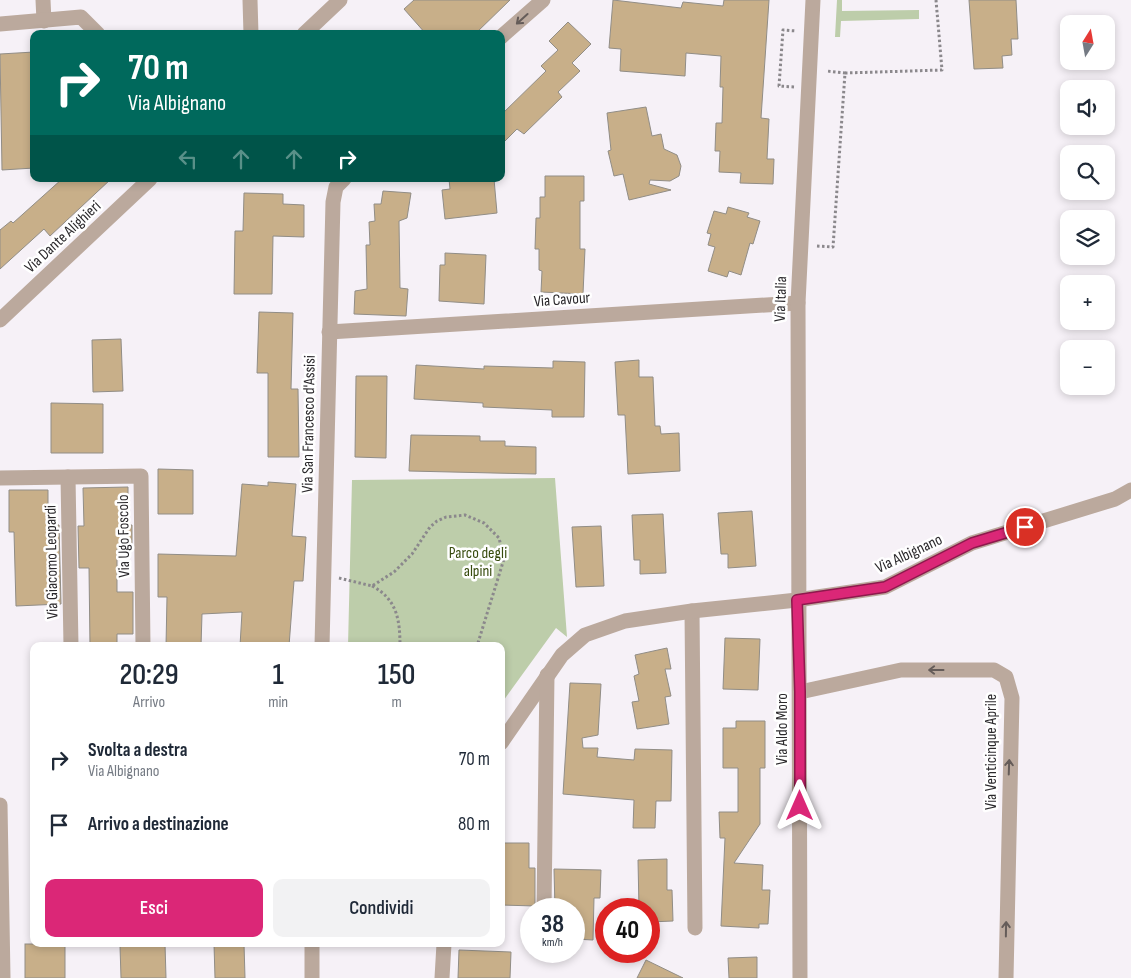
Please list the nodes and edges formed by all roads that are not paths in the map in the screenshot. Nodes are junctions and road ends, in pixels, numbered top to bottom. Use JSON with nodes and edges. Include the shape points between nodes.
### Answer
{"nodes":[{"id":1,"x":43,"y":0,"type":"edge"},
{"id":2,"x":250,"y":0,"type":"edge"},
{"id":3,"x":340,"y":0,"type":"edge"},
{"id":4,"x":543,"y":0,"type":"edge"},
{"id":5,"x":813,"y":0,"type":"edge"},
{"id":6,"x":44,"y":21,"type":"junction"},
{"id":7,"x":0,"y":24,"type":"edge"},
{"id":8,"x":94,"y":30,"type":"edge"},
{"id":9,"x":251,"y":30,"type":"edge"},
{"id":10,"x":308,"y":30,"type":"edge"},
{"id":11,"x":505,"y":33,"type":"edge"},
{"id":12,"x":147,"y":182,"type":"edge"},
{"id":13,"x":341,"y":182,"type":"edge"},
{"id":14,"x":798,"y":303,"type":"junction"},
{"id":15,"x":0,"y":320,"type":"edge"},
{"id":16,"x":329,"y":332,"type":"junction"},
{"id":17,"x":68,"y":477,"type":"junction"},
{"id":18,"x":0,"y":478,"type":"edge"},
{"id":19,"x":1131,"y":490,"type":"edge"},
{"id":20,"x":797,"y":600,"type":"junction"},
{"id":21,"x":692,"y":611,"type":"junction"},
{"id":22,"x":71,"y":642,"type":"edge"},
{"id":23,"x":143,"y":642,"type":"edge"},
{"id":24,"x":322,"y":642,"type":"edge"},
{"id":25,"x":547,"y":675,"type":"junction"},
{"id":26,"x":800,"y":692,"type":"junction"},
{"id":27,"x":505,"y":737,"type":"edge"},
{"id":28,"x":0,"y":805,"type":"edge"},
{"id":29,"x":544,"y":898,"type":"edge"},
{"id":30,"x":695,"y":928,"type":"dead end"},
{"id":31,"x":312,"y":947,"type":"edge"},
{"id":32,"x":444,"y":947,"type":"edge"},
{"id":33,"x":3,"y":978,"type":"edge"},
{"id":34,"x":312,"y":978,"type":"edge"},
{"id":35,"x":442,"y":978,"type":"edge"},
{"id":36,"x":800,"y":978,"type":"edge"},
{"id":37,"x":1006,"y":978,"type":"edge"}],
"edges":[{"from":1,"to":6,"type":"street"},
{"from":2,"to":9,"type":"street"},
{"from":3,"to":10,"type":"street"},
{"from":4,"to":11,"type":"street","one_way":true},
{"from":5,"to":14,"type":"street","name":"Via Italia"},
{"from":6,"to":7,"type":"street"},
{"from":6,"to":8,"type":"street","via":[[81,17]]},
{"from":12,"to":15,"type":"street","name":"Via Dante Alighieri"},
{"from":13,"to":16,"type":"street","name":"Via San Francesco d'Assisi","via":[[336,187],[333,202]]},
{"from":14,"to":16,"type":"street","name":"Via Cavour"},
{"from":14,"to":20,"type":"street","name":"Via Italia"},
{"from":16,"to":24,"type":"street","name":"Via San Francesco d'Assisi"},
{"from":17,"to":18,"type":"street","name":"Via Ugo Foscolo"},
{"from":17,"to":22,"type":"street","name":"Via Giacomo Leopardi"},
{"from":17,"to":23,"type":"street","name":"Via Ugo Foscolo","via":[[141,476]]},
{"from":19,"to":20,"type":"street","name":"Via Albignano","via":[[1114,499],[972,543],[885,587]]},
{"from":20,"to":21,"type":"street","name":"Via Albignano"},
{"from":20,"to":26,"type":"street","name":"Via Aldo Moro"},
{"from":21,"to":25,"type":"street","name":"Via Albignano","via":[[625,621],[585,635],[562,655]]},
{"from":21,"to":30,"type":"street"},
{"from":25,"to":27,"type":"street","name":"Via Albignano"},
{"from":25,"to":29,"type":"street"},
{"from":26,"to":36,"type":"street","name":"Via Aldo Moro"},
{"from":37,"to":26,"type":"street","name":"Via Venticinque Aprile","one_way":true,"via":[[1012,698],[1006,677],[994,670],[901,670]]},
{"from":28,"to":33,"type":"street"},
{"from":31,"to":34,"type":"street"},
{"from":32,"to":35,"type":"street"}]}
